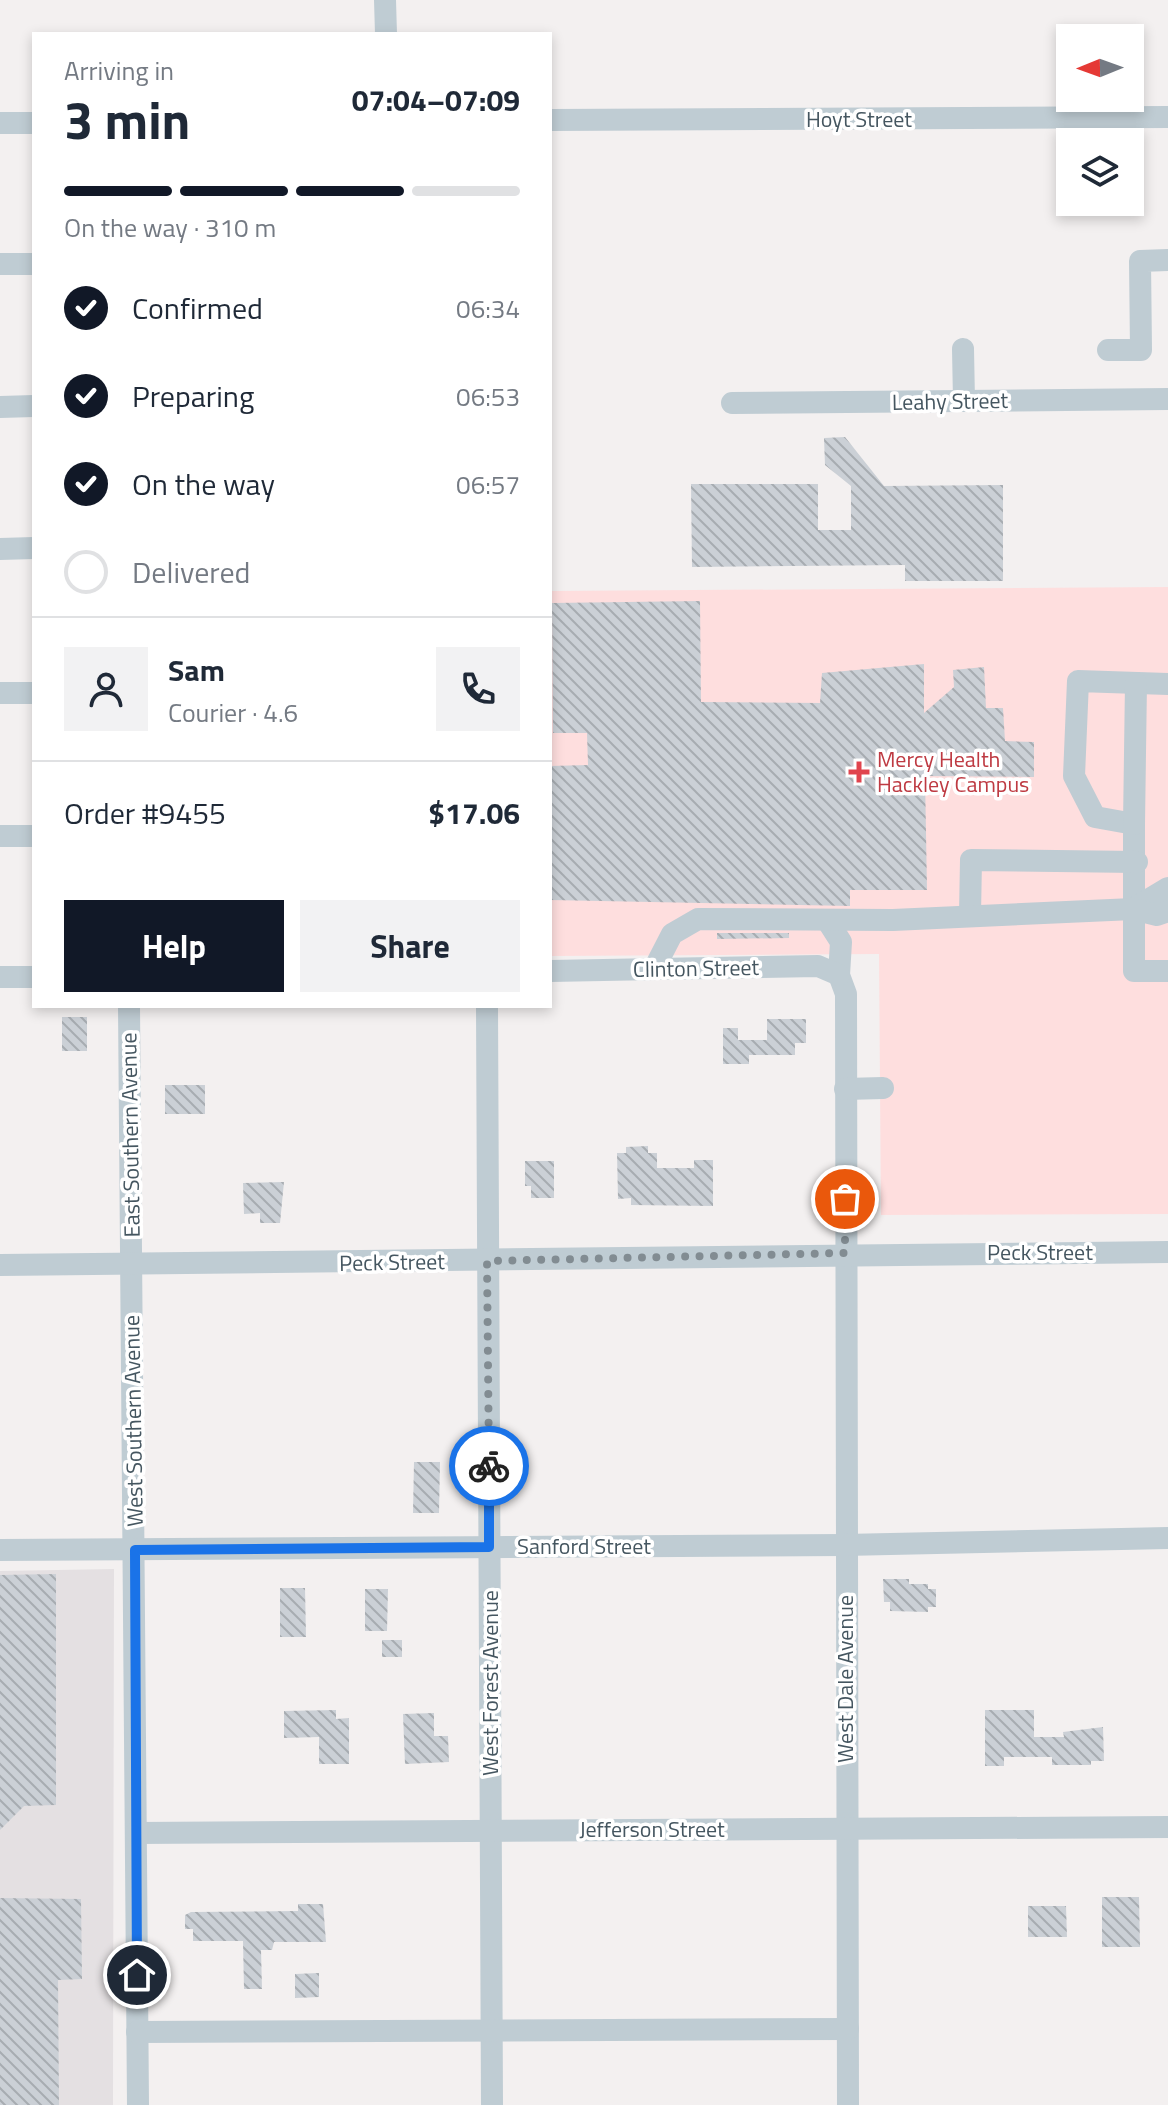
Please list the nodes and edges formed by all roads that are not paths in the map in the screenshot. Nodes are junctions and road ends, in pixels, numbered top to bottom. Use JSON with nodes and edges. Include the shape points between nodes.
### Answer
{"nodes":[{"id":1,"x":385,"y":0,"type":"edge"},
{"id":2,"x":386,"y":32,"type":"edge"},
{"id":3,"x":1168,"y":117,"type":"edge"},
{"id":4,"x":552,"y":120,"type":"edge"},
{"id":5,"x":0,"y":123,"type":"edge"},
{"id":6,"x":32,"y":123,"type":"edge"},
{"id":7,"x":1168,"y":260,"type":"edge"},
{"id":8,"x":0,"y":264,"type":"edge"},
{"id":9,"x":32,"y":264,"type":"edge"},
{"id":10,"x":963,"y":349,"type":"dead end"},
{"id":11,"x":1108,"y":350,"type":"dead end"},
{"id":12,"x":1168,"y":399,"type":"edge"},
{"id":13,"x":964,"y":401,"type":"junction"},
{"id":14,"x":732,"y":403,"type":"dead end"},
{"id":15,"x":32,"y":406,"type":"edge"},
{"id":16,"x":0,"y":407,"type":"edge"},
{"id":17,"x":32,"y":548,"type":"edge"},
{"id":18,"x":0,"y":549,"type":"edge"},
{"id":19,"x":1136,"y":683,"type":"junction"},
{"id":20,"x":1168,"y":684,"type":"edge"},
{"id":21,"x":0,"y":693,"type":"edge"},
{"id":22,"x":32,"y":693,"type":"edge"},
{"id":23,"x":1134,"y":824,"type":"junction"},
{"id":24,"x":0,"y":836,"type":"edge"},
{"id":25,"x":32,"y":836,"type":"edge"},
{"id":26,"x":1137,"y":862,"type":"junction"},
{"id":27,"x":1168,"y":888,"type":"edge"},
{"id":28,"x":1133,"y":909,"type":"junction"},
{"id":29,"x":1168,"y":911,"type":"edge"},
{"id":30,"x":970,"y":915,"type":"junction"},
{"id":31,"x":827,"y":920,"type":"junction"},
{"id":32,"x":654,"y":969,"type":"junction"},
{"id":33,"x":552,"y":971,"type":"edge"},
{"id":34,"x":1168,"y":971,"type":"edge"},
{"id":35,"x":839,"y":975,"type":"junction"},
{"id":36,"x":0,"y":977,"type":"edge"},
{"id":37,"x":32,"y":977,"type":"edge"},
{"id":38,"x":129,"y":1008,"type":"edge"},
{"id":39,"x":487,"y":1008,"type":"edge"},
{"id":40,"x":883,"y":1088,"type":"dead end"},
{"id":41,"x":845,"y":1089,"type":"junction"},
{"id":42,"x":1168,"y":1252,"type":"edge"},
{"id":43,"x":845,"y":1253,"type":"junction"},
{"id":44,"x":487,"y":1261,"type":"junction"},
{"id":45,"x":132,"y":1264,"type":"junction"},
{"id":46,"x":0,"y":1265,"type":"edge"},
{"id":47,"x":1168,"y":1538,"type":"edge"},
{"id":48,"x":844,"y":1545,"type":"junction"},
{"id":49,"x":489,"y":1547,"type":"junction"},
{"id":50,"x":0,"y":1550,"type":"edge"},
{"id":51,"x":135,"y":1550,"type":"junction"},
{"id":52,"x":1168,"y":1827,"type":"edge"},
{"id":53,"x":491,"y":1829,"type":"junction"},
{"id":54,"x":846,"y":1830,"type":"junction"},
{"id":55,"x":136,"y":1833,"type":"junction"},
{"id":56,"x":848,"y":2029,"type":"junction"},
{"id":57,"x":491,"y":2031,"type":"junction"},
{"id":58,"x":137,"y":2032,"type":"junction"},
{"id":59,"x":138,"y":2105,"type":"edge"},
{"id":60,"x":492,"y":2105,"type":"edge"},
{"id":61,"x":848,"y":2105,"type":"edge"}],
"edges":[{"from":1,"to":2,"type":"street"},
{"from":3,"to":4,"type":"street","name":"Hoyt Street"},
{"from":5,"to":6,"type":"street"},
{"from":7,"to":11,"type":"street","via":[[1140,261],[1141,350]]},
{"from":8,"to":9,"type":"street"},
{"from":10,"to":13,"type":"street"},
{"from":12,"to":13,"type":"street","name":"Leahy Street"},
{"from":13,"to":14,"type":"street","name":"Leahy Street"},
{"from":15,"to":16,"type":"street"},
{"from":17,"to":18,"type":"street"},
{"from":19,"to":20,"type":"street"},
{"from":19,"to":23,"type":"street"},
{"from":19,"to":23,"type":"street","via":[[1078,681],[1074,776],[1095,817]]},
{"from":21,"to":22,"type":"street"},
{"from":23,"to":26,"type":"street"},
{"from":24,"to":25,"type":"street"},
{"from":26,"to":28,"type":"street"},
{"from":26,"to":30,"type":"street","via":[[971,860]]},
{"from":27,"to":28,"type":"street"},
{"from":28,"to":29,"type":"street","via":[[1157,915]]},
{"from":28,"to":30,"type":"street"},
{"from":28,"to":34,"type":"street","via":[[1134,971]]},
{"from":30,"to":31,"type":"street"},
{"from":31,"to":32,"type":"street","via":[[698,919],[672,934]]},
{"from":31,"to":35,"type":"street","name":"West Dale Avenue","via":[[841,942]]},
{"from":32,"to":33,"type":"street","name":"Clinton Street"},
{"from":32,"to":35,"type":"street","name":"Clinton Street","via":[[818,966]]},
{"from":35,"to":41,"type":"street","name":"West Dale Avenue","via":[[846,994]]},
{"from":36,"to":37,"type":"street"},
{"from":38,"to":45,"type":"street","name":"East Southern Avenue"},
{"from":39,"to":44,"type":"street","name":"West Forest Avenue"},
{"from":40,"to":41,"type":"street"},
{"from":41,"to":43,"type":"street","name":"West Dale Avenue"},
{"from":42,"to":43,"type":"street","name":"Peck Street"},
{"from":43,"to":44,"type":"street","name":"Peck Street"},
{"from":43,"to":48,"type":"street","name":"West Dale Avenue"},
{"from":44,"to":45,"type":"street","name":"Peck Street"},
{"from":44,"to":49,"type":"street","name":"West Forest Avenue"},
{"from":45,"to":46,"type":"street","name":"Peck Street"},
{"from":45,"to":51,"type":"street","name":"West Southern Avenue"},
{"from":47,"to":48,"type":"street","name":"Sanford Street"},
{"from":48,"to":49,"type":"street","name":"Sanford Street"},
{"from":48,"to":54,"type":"street","name":"West Dale Avenue"},
{"from":49,"to":51,"type":"street","name":"Sanford Street"},
{"from":49,"to":53,"type":"street","name":"West Forest Avenue"},
{"from":50,"to":51,"type":"street","name":"Sanford Street"},
{"from":51,"to":55,"type":"street","name":"West Southern Avenue"},
{"from":52,"to":54,"type":"street","name":"Jefferson Street"},
{"from":53,"to":54,"type":"street","name":"Jefferson Street"},
{"from":53,"to":55,"type":"street","name":"Jefferson Street"},
{"from":53,"to":57,"type":"street","name":"West Forest Avenue"},
{"from":54,"to":56,"type":"street","name":"West Dale Avenue"},
{"from":55,"to":58,"type":"street","name":"West Southern Avenue"},
{"from":56,"to":57,"type":"street"},
{"from":56,"to":61,"type":"street","name":"West Dale Avenue"},
{"from":57,"to":58,"type":"street"},
{"from":57,"to":60,"type":"street","name":"West Forest Avenue"},
{"from":58,"to":59,"type":"street","name":"West Southern Avenue"}]}
